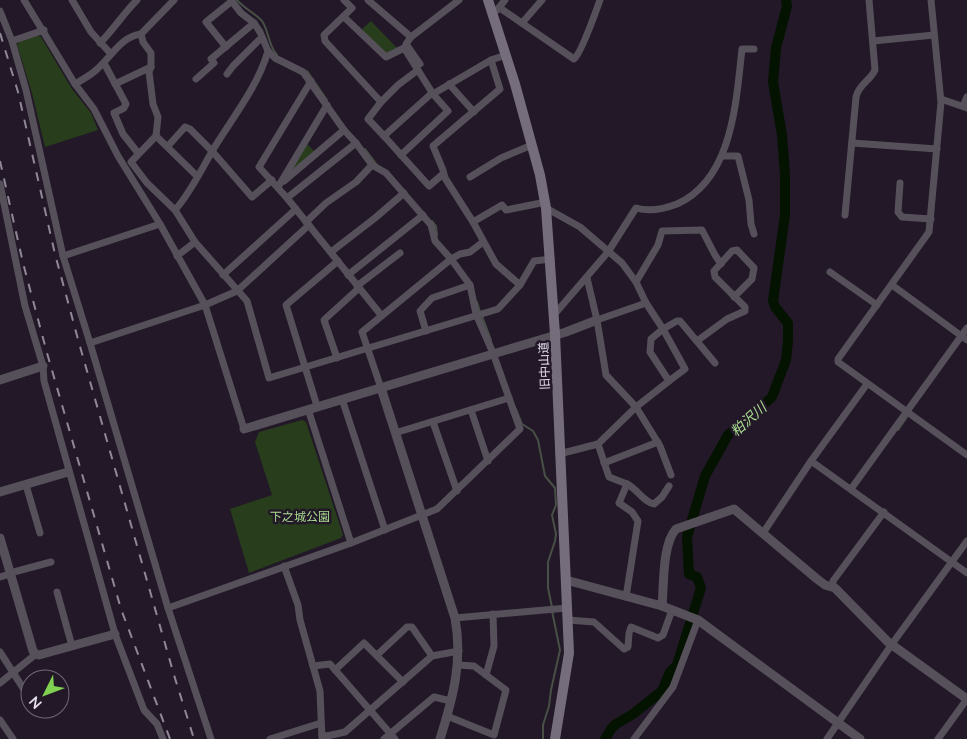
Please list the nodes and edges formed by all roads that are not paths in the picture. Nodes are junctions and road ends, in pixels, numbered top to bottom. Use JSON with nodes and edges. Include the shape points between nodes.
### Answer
{"nodes":[{"id":1,"x":24,"y":0,"type":"edge"},
{"id":2,"x":72,"y":0,"type":"edge"},
{"id":3,"x":137,"y":0,"type":"edge"},
{"id":4,"x":174,"y":0,"type":"edge"},
{"id":5,"x":344,"y":0,"type":"edge"},
{"id":6,"x":368,"y":0,"type":"edge"},
{"id":7,"x":459,"y":0,"type":"edge"},
{"id":8,"x":488,"y":0,"type":"edge"},
{"id":9,"x":505,"y":0,"type":"edge"},
{"id":10,"x":542,"y":0,"type":"edge"},
{"id":11,"x":600,"y":0,"type":"edge"},
{"id":12,"x":869,"y":0,"type":"edge"},
{"id":13,"x":931,"y":0,"type":"edge"},
{"id":14,"x":232,"y":1,"type":"edge"},
{"id":15,"x":496,"y":10,"type":"junction"},
{"id":16,"x":0,"y":11,"type":"edge"},
{"id":17,"x":344,"y":17,"type":"junction"},
{"id":18,"x":254,"y":23,"type":"junction"},
{"id":19,"x":522,"y":23,"type":"junction"},
{"id":20,"x":44,"y":30,"type":"junction"},
{"id":21,"x":141,"y":34,"type":"junction"},
{"id":22,"x":934,"y":35,"type":"junction"},
{"id":23,"x":411,"y":37,"type":"junction"},
{"id":24,"x":263,"y":39,"type":"junction"},
{"id":25,"x":12,"y":41,"type":"junction"},
{"id":26,"x":873,"y":41,"type":"junction"},
{"id":27,"x":100,"y":43,"type":"junction"},
{"id":28,"x":226,"y":46,"type":"junction"},
{"id":29,"x":754,"y":48,"type":"dead end"},
{"id":30,"x":268,"y":51,"type":"junction"},
{"id":31,"x":111,"y":54,"type":"junction"},
{"id":32,"x":506,"y":55,"type":"junction"},
{"id":33,"x":491,"y":60,"type":"junction"},
{"id":34,"x":104,"y":63,"type":"junction"},
{"id":35,"x":151,"y":67,"type":"junction"},
{"id":36,"x":419,"y":67,"type":"junction"},
{"id":37,"x":227,"y":74,"type":"dead end"},
{"id":38,"x":196,"y":79,"type":"dead end"},
{"id":39,"x":311,"y":81,"type":"junction"},
{"id":40,"x":75,"y":84,"type":"junction"},
{"id":41,"x":116,"y":84,"type":"junction"},
{"id":42,"x":449,"y":84,"type":"junction"},
{"id":43,"x":432,"y":93,"type":"junction"},
{"id":44,"x":967,"y":97,"type":"edge"},
{"id":45,"x":941,"y":99,"type":"junction"},
{"id":46,"x":381,"y":102,"type":"junction"},
{"id":47,"x":327,"y":105,"type":"junction"},
{"id":48,"x":965,"y":107,"type":"edge"},
{"id":49,"x":474,"y":112,"type":"junction"},
{"id":50,"x":344,"y":130,"type":"junction"},
{"id":51,"x":156,"y":136,"type":"junction"},
{"id":52,"x":384,"y":136,"type":"junction"},
{"id":53,"x":356,"y":142,"type":"junction"},
{"id":54,"x":852,"y":143,"type":"junction"},
{"id":55,"x":532,"y":145,"type":"junction"},
{"id":56,"x":168,"y":146,"type":"junction"},
{"id":57,"x":937,"y":149,"type":"junction"},
{"id":58,"x":212,"y":151,"type":"junction"},
{"id":59,"x":138,"y":153,"type":"junction"},
{"id":60,"x":401,"y":155,"type":"junction"},
{"id":61,"x":722,"y":156,"type":"junction"},
{"id":62,"x":372,"y":165,"type":"junction"},
{"id":63,"x":443,"y":174,"type":"junction"},
{"id":64,"x":197,"y":176,"type":"junction"},
{"id":65,"x":470,"y":177,"type":"dead end"},
{"id":66,"x":272,"y":180,"type":"junction"},
{"id":67,"x":900,"y":183,"type":"dead end"},
{"id":68,"x":0,"y":184,"type":"edge"},
{"id":69,"x":278,"y":186,"type":"junction"},
{"id":70,"x":404,"y":193,"type":"junction"},
{"id":71,"x":287,"y":198,"type":"junction"},
{"id":72,"x":546,"y":205,"type":"junction"},
{"id":73,"x":296,"y":209,"type":"junction"},
{"id":74,"x":175,"y":210,"type":"junction"},
{"id":75,"x":423,"y":215,"type":"junction"},
{"id":76,"x":845,"y":215,"type":"dead end"},
{"id":77,"x":931,"y":219,"type":"junction"},
{"id":78,"x":473,"y":222,"type":"junction"},
{"id":79,"x":160,"y":224,"type":"junction"},
{"id":80,"x":308,"y":224,"type":"junction"},
{"id":81,"x":754,"y":234,"type":"dead end"},
{"id":82,"x":194,"y":242,"type":"junction"},
{"id":83,"x":483,"y":242,"type":"junction"},
{"id":84,"x":331,"y":252,"type":"junction"},
{"id":85,"x":608,"y":252,"type":"junction"},
{"id":86,"x":400,"y":253,"type":"dead end"},
{"id":87,"x":63,"y":256,"type":"junction"},
{"id":88,"x":177,"y":256,"type":"junction"},
{"id":89,"x":551,"y":259,"type":"junction"},
{"id":90,"x":451,"y":260,"type":"junction"},
{"id":91,"x":338,"y":261,"type":"junction"},
{"id":92,"x":721,"y":264,"type":"junction"},
{"id":93,"x":830,"y":272,"type":"dead end"},
{"id":94,"x":348,"y":274,"type":"junction"},
{"id":95,"x":223,"y":275,"type":"junction"},
{"id":96,"x":587,"y":278,"type":"junction"},
{"id":97,"x":636,"y":282,"type":"junction"},
{"id":98,"x":520,"y":285,"type":"junction"},
{"id":99,"x":892,"y":285,"type":"junction"},
{"id":100,"x":470,"y":286,"type":"junction"},
{"id":101,"x":358,"y":287,"type":"junction"},
{"id":102,"x":237,"y":291,"type":"junction"},
{"id":103,"x":734,"y":297,"type":"junction"},
{"id":104,"x":205,"y":304,"type":"junction"},
{"id":105,"x":646,"y":304,"type":"junction"},
{"id":106,"x":877,"y":306,"type":"junction"},
{"id":107,"x":476,"y":314,"type":"junction"},
{"id":108,"x":381,"y":315,"type":"junction"},
{"id":109,"x":553,"y":316,"type":"junction"},
{"id":110,"x":597,"y":320,"type":"junction"},
{"id":111,"x":967,"y":328,"type":"edge"},
{"id":112,"x":663,"y":329,"type":"junction"},
{"id":113,"x":426,"y":331,"type":"junction"},
{"id":114,"x":555,"y":334,"type":"junction"},
{"id":115,"x":964,"y":338,"type":"edge"},
{"id":116,"x":697,"y":341,"type":"junction"},
{"id":117,"x":90,"y":343,"type":"junction"},
{"id":118,"x":368,"y":348,"type":"junction"},
{"id":119,"x":493,"y":353,"type":"junction"},
{"id":120,"x":337,"y":358,"type":"junction"},
{"id":121,"x":715,"y":362,"type":"dead end"},
{"id":122,"x":43,"y":366,"type":"junction"},
{"id":123,"x":304,"y":368,"type":"junction"},
{"id":124,"x":0,"y":380,"type":"edge"},
{"id":125,"x":669,"y":381,"type":"junction"},
{"id":126,"x":866,"y":384,"type":"junction"},
{"id":127,"x":381,"y":388,"type":"junction"},
{"id":128,"x":509,"y":398,"type":"junction"},
{"id":129,"x":342,"y":399,"type":"junction"},
{"id":130,"x":317,"y":406,"type":"junction"},
{"id":131,"x":636,"y":407,"type":"junction"},
{"id":132,"x":308,"y":410,"type":"junction"},
{"id":133,"x":471,"y":410,"type":"junction"},
{"id":134,"x":907,"y":412,"type":"junction"},
{"id":135,"x":433,"y":422,"type":"junction"},
{"id":136,"x":244,"y":429,"type":"joint"},
{"id":137,"x":395,"y":433,"type":"junction"},
{"id":138,"x":658,"y":442,"type":"junction"},
{"id":139,"x":598,"y":444,"type":"junction"},
{"id":140,"x":559,"y":454,"type":"junction"},
{"id":141,"x":967,"y":455,"type":"edge"},
{"id":142,"x":488,"y":461,"type":"junction"},
{"id":143,"x":811,"y":461,"type":"junction"},
{"id":144,"x":604,"y":463,"type":"junction"},
{"id":145,"x":68,"y":472,"type":"junction"},
{"id":146,"x":671,"y":475,"type":"dead end"},
{"id":147,"x":627,"y":484,"type":"junction"},
{"id":148,"x":26,"y":485,"type":"junction"},
{"id":149,"x":669,"y":486,"type":"dead end"},
{"id":150,"x":851,"y":489,"type":"junction"},
{"id":151,"x":456,"y":491,"type":"junction"},
{"id":152,"x":0,"y":492,"type":"edge"},
{"id":153,"x":884,"y":512,"type":"junction"},
{"id":154,"x":423,"y":516,"type":"junction"},
{"id":155,"x":384,"y":530,"type":"junction"},
{"id":156,"x":40,"y":533,"type":"dead end"},
{"id":157,"x":763,"y":533,"type":"junction"},
{"id":158,"x":0,"y":538,"type":"edge"},
{"id":159,"x":967,"y":541,"type":"edge"},
{"id":160,"x":351,"y":543,"type":"junction"},
{"id":161,"x":51,"y":562,"type":"dead end"},
{"id":162,"x":951,"y":562,"type":"junction"},
{"id":163,"x":284,"y":566,"type":"junction"},
{"id":164,"x":967,"y":573,"type":"edge"},
{"id":165,"x":10,"y":574,"type":"junction"},
{"id":166,"x":0,"y":577,"type":"edge"},
{"id":167,"x":566,"y":580,"type":"junction"},
{"id":168,"x":833,"y":587,"type":"junction"},
{"id":169,"x":57,"y":592,"type":"dead end"},
{"id":170,"x":626,"y":597,"type":"junction"},
{"id":171,"x":662,"y":606,"type":"junction"},
{"id":172,"x":168,"y":608,"type":"junction"},
{"id":173,"x":567,"y":608,"type":"junction"},
{"id":174,"x":672,"y":610,"type":"junction"},
{"id":175,"x":494,"y":614,"type":"junction"},
{"id":176,"x":455,"y":618,"type":"junction"},
{"id":177,"x":693,"y":618,"type":"junction"},
{"id":178,"x":568,"y":620,"type":"junction"},
{"id":179,"x":115,"y":634,"type":"junction"},
{"id":180,"x":892,"y":644,"type":"junction"},
{"id":181,"x":72,"y":646,"type":"junction"},
{"id":182,"x":459,"y":651,"type":"junction"},
{"id":183,"x":0,"y":652,"type":"edge"},
{"id":184,"x":36,"y":654,"type":"junction"},
{"id":185,"x":377,"y":655,"type":"junction"},
{"id":186,"x":432,"y":656,"type":"junction"},
{"id":187,"x":458,"y":665,"type":"junction"},
{"id":188,"x":313,"y":666,"type":"junction"},
{"id":189,"x":335,"y":670,"type":"junction"},
{"id":190,"x":13,"y":673,"type":"junction"},
{"id":191,"x":486,"y":675,"type":"junction"},
{"id":192,"x":403,"y":682,"type":"junction"},
{"id":193,"x":0,"y":683,"type":"edge"},
{"id":194,"x":20,"y":684,"type":"edge"},
{"id":195,"x":967,"y":699,"type":"edge"},
{"id":196,"x":451,"y":702,"type":"junction"},
{"id":197,"x":370,"y":710,"type":"junction"},
{"id":198,"x":447,"y":716,"type":"junction"},
{"id":199,"x":0,"y":720,"type":"edge"},
{"id":200,"x":322,"y":723,"type":"junction"},
{"id":201,"x":838,"y":723,"type":"junction"},
{"id":202,"x":393,"y":736,"type":"edge"},
{"id":203,"x":322,"y":737,"type":"edge"},
{"id":204,"x":13,"y":739,"type":"edge"},
{"id":205,"x":163,"y":739,"type":"edge"},
{"id":206,"x":211,"y":739,"type":"edge"},
{"id":207,"x":270,"y":739,"type":"edge"},
{"id":208,"x":384,"y":739,"type":"edge"},
{"id":209,"x":440,"y":739,"type":"edge"},
{"id":210,"x":556,"y":739,"type":"edge"},
{"id":211,"x":634,"y":739,"type":"edge"},
{"id":212,"x":827,"y":739,"type":"edge"},
{"id":213,"x":860,"y":739,"type":"edge"},
{"id":214,"x":938,"y":739,"type":"edge"}],
"edges":[{"from":1,"to":20,"type":"street"},
{"from":2,"to":27,"type":"street"},
{"from":3,"to":27,"type":"street"},
{"from":4,"to":21,"type":"street"},
{"from":5,"to":17,"type":"street","via":[[352,8]]},
{"from":6,"to":23,"type":"street"},
{"from":7,"to":23,"type":"street"},
{"from":8,"to":15,"type":"main road","name":"旧中山道"},
{"from":9,"to":15,"type":"street"},
{"from":10,"to":19,"type":"street"},
{"from":11,"to":19,"type":"street","via":[[574,59]]},
{"from":12,"to":26,"type":"street"},
{"from":13,"to":22,"type":"street"},
{"from":14,"to":18,"type":"street"},
{"from":14,"to":28,"type":"street","via":[[206,22]]},
{"from":15,"to":19,"type":"street"},
{"from":15,"to":32,"type":"main road","name":"旧中山道"},
{"from":16,"to":25,"type":"street"},
{"from":17,"to":36,"type":"street","via":[[386,57],[404,48]]},
{"from":17,"to":46,"type":"street","via":[[324,35],[325,41]]},
{"from":18,"to":24,"type":"street"},
{"from":18,"to":28,"type":"street"},
{"from":20,"to":25,"type":"street"},
{"from":20,"to":40,"type":"street"},
{"from":21,"to":31,"type":"street","via":[[134,34]]},
{"from":21,"to":35,"type":"street","via":[[151,53]]},
{"from":22,"to":26,"type":"street"},
{"from":22,"to":45,"type":"street"},
{"from":23,"to":36,"type":"street","via":[[406,44]]},
{"from":24,"to":30,"type":"street"},
{"from":24,"to":37,"type":"street"},
{"from":25,"to":87,"type":"street","via":[[36,127]]},
{"from":26,"to":54,"type":"street","via":[[876,70],[857,92]]},
{"from":27,"to":31,"type":"street"},
{"from":28,"to":38,"type":"street","via":[[211,59],[214,63]]},
{"from":29,"to":61,"type":"street","via":[[742,49],[732,126]]},
{"from":30,"to":39,"type":"street","via":[[282,63],[303,72]]},
{"from":30,"to":58,"type":"street","via":[[264,66]]},
{"from":31,"to":34,"type":"street"},
{"from":32,"to":33,"type":"street"},
{"from":32,"to":55,"type":"main road","name":"旧中山道"},
{"from":33,"to":42,"type":"street"},
{"from":33,"to":49,"type":"street","via":[[500,90]]},
{"from":34,"to":40,"type":"street"},
{"from":34,"to":41,"type":"street"},
{"from":35,"to":41,"type":"street"},
{"from":35,"to":51,"type":"street","via":[[152,97],[158,117]]},
{"from":36,"to":43,"type":"street"},
{"from":36,"to":46,"type":"street"},
{"from":39,"to":47,"type":"street"},
{"from":39,"to":66,"type":"street","via":[[259,167]]},
{"from":40,"to":79,"type":"street","via":[[94,109],[118,156]]},
{"from":41,"to":59,"type":"street","via":[[126,104],[114,113],[123,134]]},
{"from":42,"to":43,"type":"street"},
{"from":42,"to":49,"type":"street"},
{"from":43,"to":52,"type":"street"},
{"from":43,"to":60,"type":"street","via":[[448,111]]},
{"from":44,"to":48,"type":"street"},
{"from":45,"to":48,"type":"street"},
{"from":45,"to":57,"type":"street"},
{"from":46,"to":52,"type":"street","via":[[368,119]]},
{"from":47,"to":50,"type":"street"},
{"from":47,"to":69,"type":"street"},
{"from":49,"to":63,"type":"street","via":[[433,146]]},
{"from":50,"to":53,"type":"street"},
{"from":50,"to":69,"type":"street"},
{"from":51,"to":56,"type":"street"},
{"from":51,"to":59,"type":"street"},
{"from":52,"to":60,"type":"street"},
{"from":53,"to":62,"type":"street"},
{"from":53,"to":71,"type":"street"},
{"from":54,"to":57,"type":"street"},
{"from":54,"to":76,"type":"street"},
{"from":55,"to":65,"type":"street","via":[[501,158]]},
{"from":55,"to":72,"type":"main road","name":"旧中山道"},
{"from":56,"to":58,"type":"street","via":[[185,128]]},
{"from":56,"to":64,"type":"street"},
{"from":57,"to":77,"type":"street"},
{"from":58,"to":64,"type":"street"},
{"from":58,"to":66,"type":"street","via":[[252,196]]},
{"from":59,"to":74,"type":"street","via":[[131,162],[146,183]]},
{"from":60,"to":63,"type":"street","via":[[429,186]]},
{"from":61,"to":81,"type":"street","via":[[738,156]]},
{"from":61,"to":85,"type":"street","via":[[704,185],[684,200],[666,208],[636,208]]},
{"from":62,"to":70,"type":"street","via":[[386,173]]},
{"from":62,"to":80,"type":"street","via":[[356,182],[326,203]]},
{"from":63,"to":78,"type":"street"},
{"from":64,"to":74,"type":"street"},
{"from":66,"to":69,"type":"street"},
{"from":67,"to":77,"type":"street","via":[[898,212],[902,217]]},
{"from":68,"to":122,"type":"street","via":[[25,306]]},
{"from":69,"to":71,"type":"street"},
{"from":70,"to":75,"type":"street"},
{"from":70,"to":84,"type":"street"},
{"from":71,"to":73,"type":"street"},
{"from":72,"to":78,"type":"street","via":[[506,210],[502,206]]},
{"from":72,"to":85,"type":"street","via":[[580,227]]},
{"from":72,"to":89,"type":"main road","name":"旧中山道"},
{"from":73,"to":80,"type":"street"},
{"from":73,"to":95,"type":"street"},
{"from":74,"to":82,"type":"street"},
{"from":75,"to":90,"type":"street","via":[[431,225],[435,241]]},
{"from":75,"to":94,"type":"street"},
{"from":77,"to":99,"type":"street","via":[[930,232]]},
{"from":78,"to":83,"type":"street"},
{"from":79,"to":87,"type":"street"},
{"from":79,"to":88,"type":"street"},
{"from":80,"to":84,"type":"street"},
{"from":80,"to":102,"type":"street"},
{"from":82,"to":88,"type":"street"},
{"from":82,"to":95,"type":"street"},
{"from":83,"to":90,"type":"street"},
{"from":83,"to":98,"type":"street","via":[[496,264]]},
{"from":84,"to":91,"type":"street"},
{"from":85,"to":96,"type":"street"},
{"from":85,"to":97,"type":"street","via":[[622,263]]},
{"from":86,"to":101,"type":"street"},
{"from":87,"to":117,"type":"street"},
{"from":88,"to":104,"type":"street"},
{"from":89,"to":98,"type":"street","via":[[534,261]]},
{"from":89,"to":109,"type":"main road","name":"旧中山道"},
{"from":90,"to":100,"type":"street"},
{"from":90,"to":108,"type":"street"},
{"from":91,"to":94,"type":"street"},
{"from":91,"to":123,"type":"street","via":[[286,305]]},
{"from":92,"to":97,"type":"street","via":[[702,230],[662,231],[658,245]]},
{"from":92,"to":103,"type":"street","via":[[714,271],[715,277]]},
{"from":92,"to":103,"type":"street","via":[[732,251],[737,250],[754,268],[752,279]]},
{"from":93,"to":106,"type":"street"},
{"from":94,"to":101,"type":"street"},
{"from":95,"to":102,"type":"street"},
{"from":96,"to":109,"type":"street"},
{"from":96,"to":110,"type":"street"},
{"from":97,"to":105,"type":"street"},
{"from":98,"to":107,"type":"street","via":[[498,309]]},
{"from":99,"to":106,"type":"street"},
{"from":99,"to":115,"type":"street"},
{"from":100,"to":107,"type":"street"},
{"from":100,"to":113,"type":"street","via":[[432,298],[420,311]]},
{"from":101,"to":108,"type":"street"},
{"from":101,"to":120,"type":"street","via":[[324,320]]},
{"from":102,"to":104,"type":"street"},
{"from":102,"to":123,"type":"street","via":[[247,301],[269,378]]},
{"from":103,"to":116,"type":"street","via":[[745,311],[727,319]]},
{"from":104,"to":117,"type":"street"},
{"from":104,"to":136,"type":"street"},
{"from":105,"to":110,"type":"street"},
{"from":105,"to":112,"type":"street"},
{"from":106,"to":126,"type":"street","via":[[838,358],[838,362]]},
{"from":107,"to":113,"type":"street"},
{"from":107,"to":119,"type":"street"},
{"from":108,"to":118,"type":"street","via":[[362,332]]},
{"from":109,"to":114,"type":"main road","name":"旧中山道"},
{"from":110,"to":114,"type":"street"},
{"from":110,"to":131,"type":"street","via":[[606,375]]},
{"from":111,"to":115,"type":"street"},
{"from":112,"to":116,"type":"street","via":[[676,320],[680,321]]},
{"from":112,"to":125,"type":"street","via":[[651,338],[650,352]]},
{"from":112,"to":125,"type":"street","via":[[684,369]]},
{"from":113,"to":118,"type":"street"},
{"from":114,"to":119,"type":"street"},
{"from":114,"to":140,"type":"main road","name":"旧中山道"},
{"from":115,"to":134,"type":"street"},
{"from":116,"to":121,"type":"street"},
{"from":117,"to":172,"type":"street"},
{"from":118,"to":120,"type":"street"},
{"from":118,"to":127,"type":"street"},
{"from":119,"to":127,"type":"street"},
{"from":119,"to":128,"type":"street"},
{"from":120,"to":123,"type":"street"},
{"from":122,"to":124,"type":"street"},
{"from":122,"to":145,"type":"street"},
{"from":123,"to":130,"type":"street"},
{"from":125,"to":131,"type":"street"},
{"from":126,"to":134,"type":"street"},
{"from":126,"to":143,"type":"street"},
{"from":127,"to":129,"type":"street"},
{"from":127,"to":137,"type":"street"},
{"from":128,"to":133,"type":"street"},
{"from":128,"to":142,"type":"street","via":[[520,429]]},
{"from":129,"to":130,"type":"street"},
{"from":129,"to":155,"type":"street"},
{"from":130,"to":132,"type":"street"},
{"from":131,"to":138,"type":"street"},
{"from":131,"to":139,"type":"street"},
{"from":132,"to":136,"type":"street"},
{"from":132,"to":160,"type":"street"},
{"from":133,"to":135,"type":"street"},
{"from":133,"to":142,"type":"street"},
{"from":134,"to":141,"type":"street"},
{"from":134,"to":150,"type":"street"},
{"from":135,"to":137,"type":"street"},
{"from":135,"to":151,"type":"street"},
{"from":137,"to":154,"type":"street"},
{"from":138,"to":144,"type":"street"},
{"from":138,"to":146,"type":"street"},
{"from":139,"to":140,"type":"street"},
{"from":139,"to":144,"type":"street"},
{"from":140,"to":167,"type":"main road","name":"旧中山道"},
{"from":142,"to":151,"type":"street"},
{"from":143,"to":150,"type":"street"},
{"from":143,"to":157,"type":"street"},
{"from":144,"to":147,"type":"street","via":[[609,477]]},
{"from":145,"to":148,"type":"street"},
{"from":145,"to":179,"type":"street"},
{"from":147,"to":149,"type":"street","via":[[649,504],[662,497]]},
{"from":147,"to":170,"type":"street","via":[[619,502],[638,521]]},
{"from":148,"to":152,"type":"street"},
{"from":148,"to":156,"type":"street"},
{"from":150,"to":153,"type":"street"},
{"from":151,"to":154,"type":"street"},
{"from":153,"to":162,"type":"street"},
{"from":153,"to":168,"type":"street","via":[[833,581]]},
{"from":154,"to":155,"type":"street"},
{"from":154,"to":176,"type":"street"},
{"from":155,"to":160,"type":"street"},
{"from":157,"to":168,"type":"street","via":[[817,579]]},
{"from":157,"to":171,"type":"street","via":[[734,509],[676,530],[665,552]]},
{"from":158,"to":165,"type":"street"},
{"from":159,"to":162,"type":"street"},
{"from":160,"to":163,"type":"street"},
{"from":161,"to":165,"type":"street"},
{"from":162,"to":164,"type":"street"},
{"from":162,"to":180,"type":"street"},
{"from":163,"to":172,"type":"street"},
{"from":163,"to":188,"type":"street","via":[[298,605]]},
{"from":165,"to":166,"type":"street"},
{"from":165,"to":184,"type":"street"},
{"from":167,"to":170,"type":"street"},
{"from":167,"to":173,"type":"main road","name":"旧中山道"},
{"from":168,"to":180,"type":"street"},
{"from":169,"to":181,"type":"street"},
{"from":170,"to":171,"type":"street"},
{"from":171,"to":174,"type":"street"},
{"from":172,"to":206,"type":"street"},
{"from":173,"to":175,"type":"street"},
{"from":173,"to":178,"type":"main road","name":"旧中山道"},
{"from":174,"to":177,"type":"street"},
{"from":174,"to":178,"type":"street","via":[[663,635],[658,638],[631,627],[628,647],[624,649],[594,622]]},
{"from":175,"to":176,"type":"street"},
{"from":175,"to":191,"type":"street","via":[[494,646]]},
{"from":176,"to":182,"type":"street"},
{"from":177,"to":201,"type":"street"},
{"from":177,"to":211,"type":"street","via":[[673,686]]},
{"from":178,"to":210,"type":"main road","name":"旧中山道","via":[[569,654]]},
{"from":179,"to":181,"type":"street"},
{"from":179,"to":205,"type":"street","via":[[144,710],[157,724]]},
{"from":180,"to":195,"type":"street"},
{"from":180,"to":201,"type":"street"},
{"from":181,"to":184,"type":"street"},
{"from":182,"to":186,"type":"street"},
{"from":182,"to":187,"type":"street"},
{"from":183,"to":190,"type":"street"},
{"from":184,"to":190,"type":"street"},
{"from":185,"to":186,"type":"street","via":[[407,627],[412,627]]},
{"from":185,"to":189,"type":"street","via":[[364,643]]},
{"from":185,"to":192,"type":"street"},
{"from":186,"to":192,"type":"street"},
{"from":187,"to":191,"type":"street","via":[[474,666]]},
{"from":187,"to":196,"type":"street"},
{"from":188,"to":189,"type":"street","via":[[330,664]]},
{"from":188,"to":200,"type":"street","via":[[320,692]]},
{"from":189,"to":197,"type":"street"},
{"from":190,"to":193,"type":"street"},
{"from":190,"to":194,"type":"street"},
{"from":191,"to":198,"type":"street","via":[[506,690],[494,735]]},
{"from":192,"to":197,"type":"street"},
{"from":195,"to":214,"type":"street"},
{"from":196,"to":198,"type":"street"},
{"from":196,"to":202,"type":"street","via":[[434,697]]},
{"from":197,"to":202,"type":"street"},
{"from":197,"to":203,"type":"street","via":[[345,732]]},
{"from":198,"to":209,"type":"street"},
{"from":199,"to":204,"type":"street"},
{"from":200,"to":203,"type":"street"},
{"from":200,"to":207,"type":"street"},
{"from":201,"to":212,"type":"street"},
{"from":201,"to":213,"type":"street"},
{"from":202,"to":208,"type":"street"}]}
